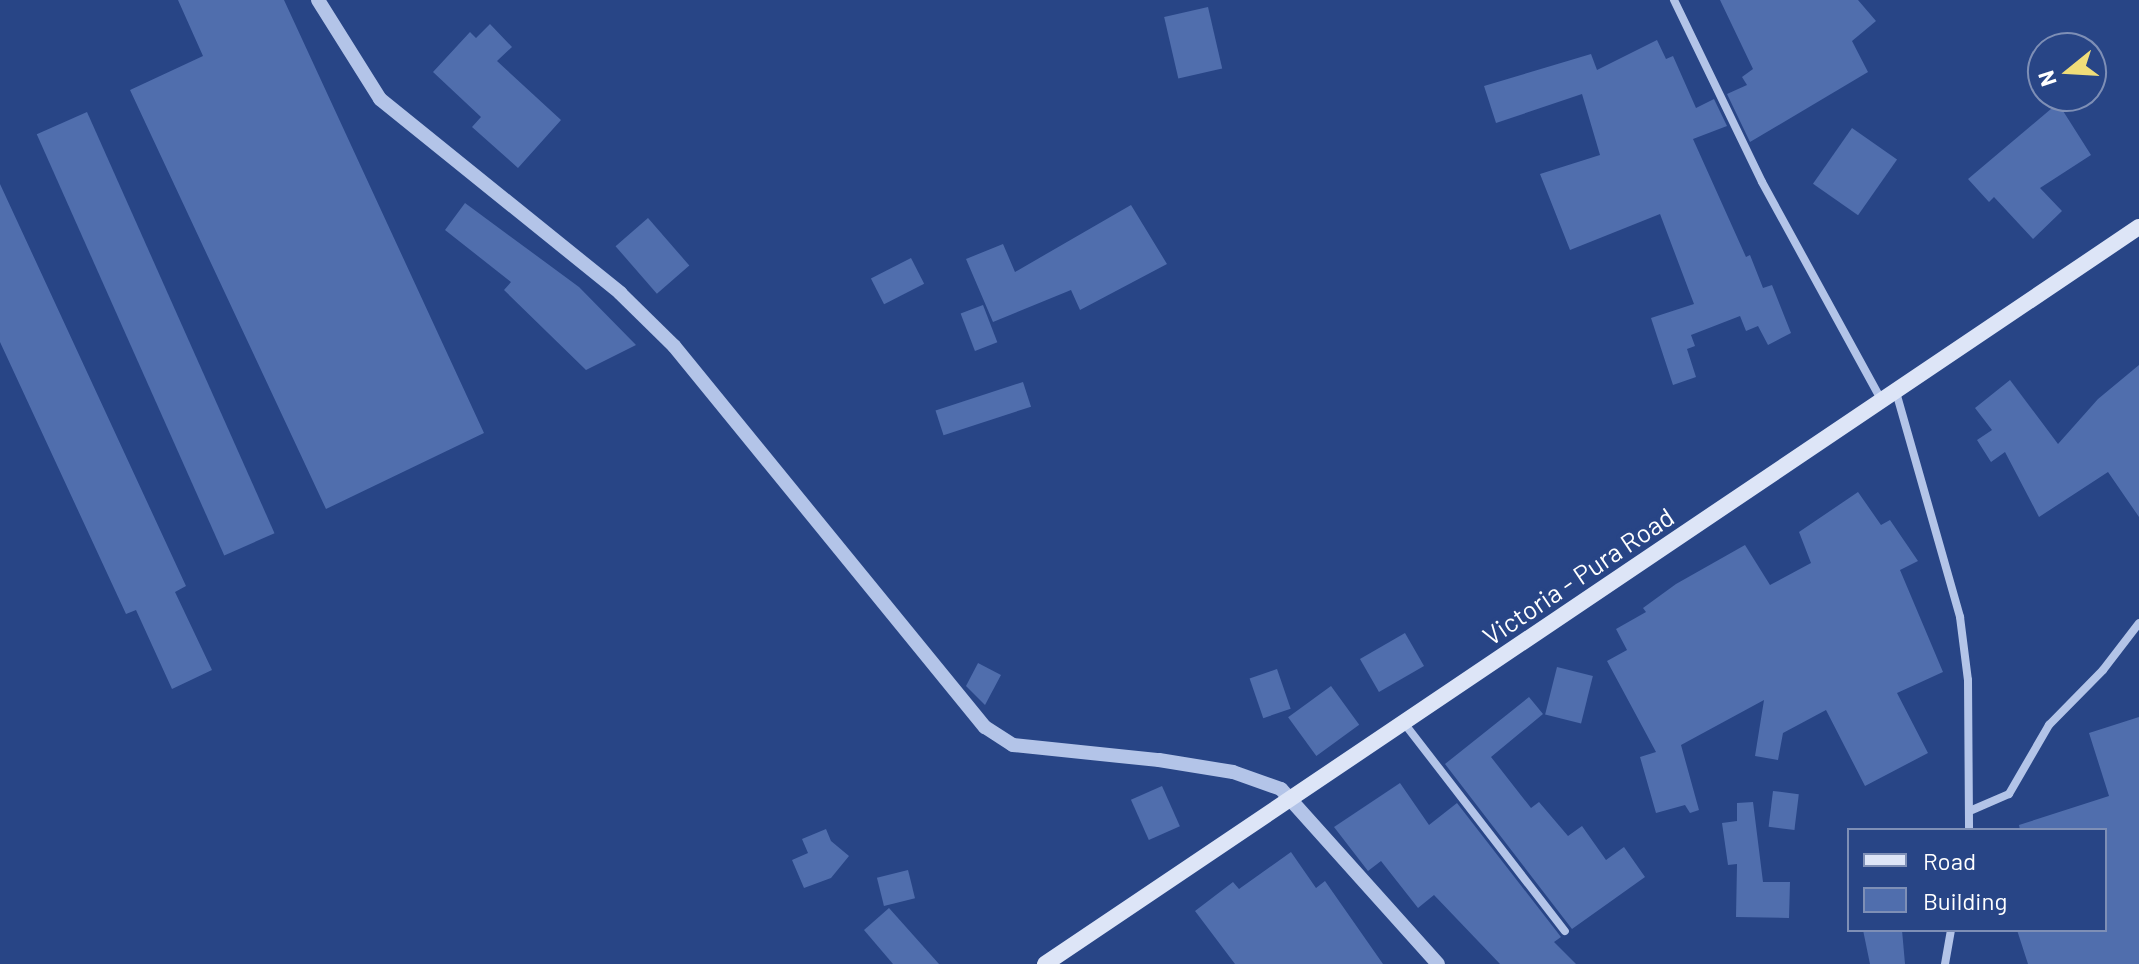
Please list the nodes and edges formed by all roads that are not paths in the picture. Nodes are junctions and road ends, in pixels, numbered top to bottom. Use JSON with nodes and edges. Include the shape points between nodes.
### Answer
{"nodes":[{"id":1,"x":318,"y":0,"type":"edge"},
{"id":2,"x":1674,"y":0,"type":"edge"},
{"id":3,"x":2139,"y":227,"type":"edge"},
{"id":4,"x":1889,"y":397,"type":"junction"},
{"id":5,"x":2139,"y":623,"type":"edge"},
{"id":6,"x":1404,"y":723,"type":"junction"},
{"id":7,"x":1293,"y":799,"type":"junction"},
{"id":8,"x":1972,"y":810,"type":"junction"},
{"id":9,"x":1969,"y":828,"type":"edge"},
{"id":10,"x":1565,"y":931,"type":"dead end"},
{"id":11,"x":1951,"y":932,"type":"edge"},
{"id":12,"x":1045,"y":964,"type":"edge"},
{"id":13,"x":1438,"y":964,"type":"edge"},
{"id":14,"x":1945,"y":964,"type":"edge"}],
"edges":[{"from":1,"to":7,"type":"street","via":[[380,99],[620,293],[674,346],[985,727],[1013,745],[1233,772],[1263,781]]},
{"from":2,"to":4,"type":"street","via":[[1756,170]]},
{"from":3,"to":4,"type":"main road","name":"Victoria - Pura Road"},
{"from":4,"to":6,"type":"main road","name":"Victoria - Pura Road"},
{"from":4,"to":8,"type":"street","via":[[1960,617],[1968,680]]},
{"from":5,"to":8,"type":"street","via":[[2103,670],[2049,725],[2009,794]]},
{"from":6,"to":7,"type":"main road","name":"Victoria - Pura Road"},
{"from":6,"to":10,"type":"street"},
{"from":7,"to":12,"type":"main road","name":"Victoria - Pura Road"},
{"from":7,"to":13,"type":"street"},
{"from":8,"to":9,"type":"street"},
{"from":11,"to":14,"type":"street"}]}
